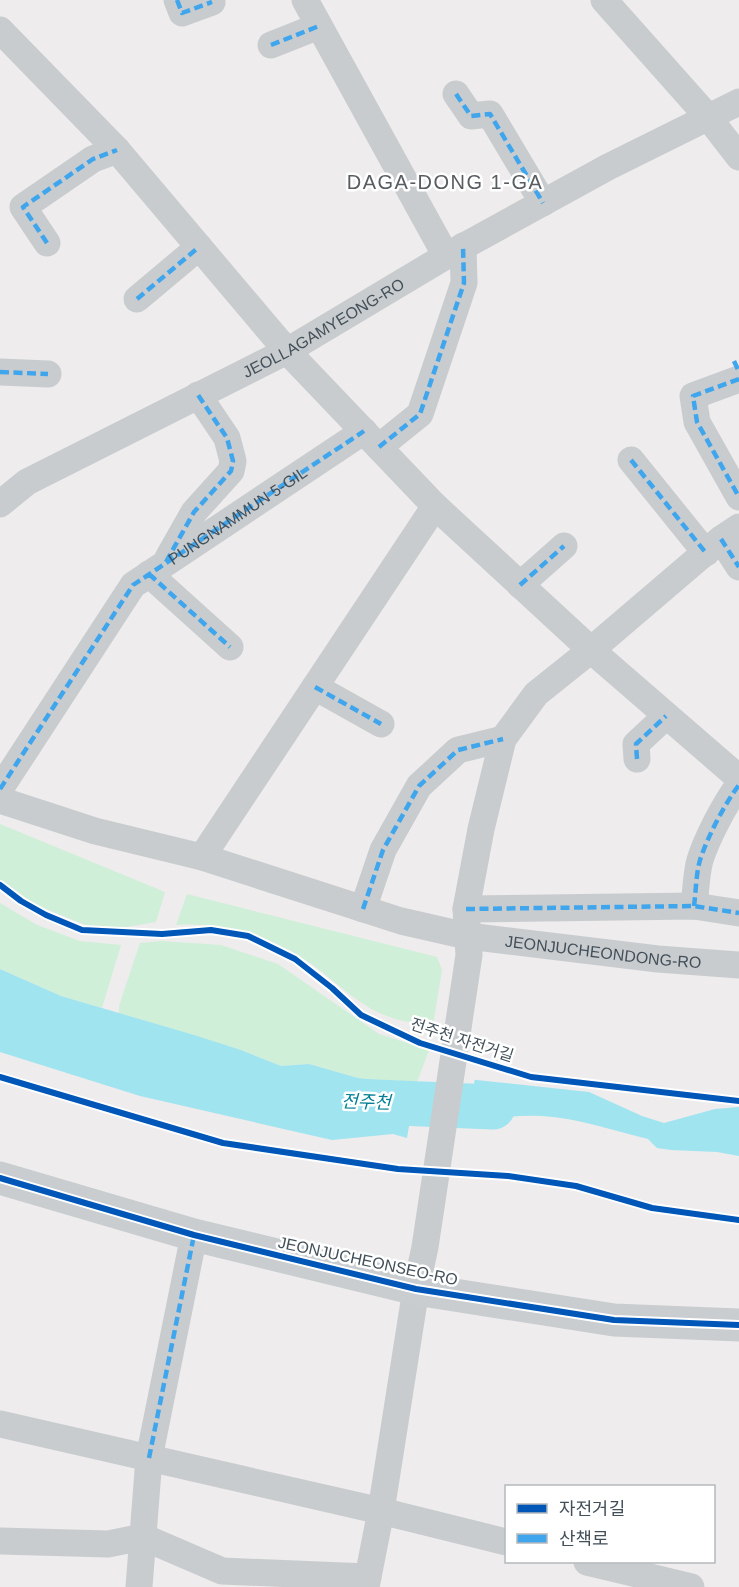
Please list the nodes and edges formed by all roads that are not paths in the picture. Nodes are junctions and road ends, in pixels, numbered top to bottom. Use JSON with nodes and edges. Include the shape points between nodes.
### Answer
{"nodes":[{"id":1,"x":177,"y":0,"type":"edge"},
{"id":2,"x":305,"y":0,"type":"edge"},
{"id":3,"x":604,"y":0,"type":"edge"},
{"id":4,"x":212,"y":2,"type":"dead end"},
{"id":5,"x":319,"y":26,"type":"junction"},
{"id":6,"x":0,"y":30,"type":"edge"},
{"id":7,"x":271,"y":45,"type":"dead end"},
{"id":8,"x":456,"y":94,"type":"dead end"},
{"id":9,"x":739,"y":102,"type":"edge"},
{"id":10,"x":708,"y":117,"type":"junction"},
{"id":11,"x":117,"y":150,"type":"junction"},
{"id":12,"x":739,"y":157,"type":"edge"},
{"id":13,"x":543,"y":203,"type":"junction"},
{"id":14,"x":47,"y":243,"type":"dead end"},
{"id":15,"x":199,"y":247,"type":"junction"},
{"id":16,"x":454,"y":251,"type":"junction"},
{"id":17,"x":137,"y":299,"type":"dead end"},
{"id":18,"x":287,"y":351,"type":"junction"},
{"id":19,"x":737,"y":370,"type":"edge"},
{"id":20,"x":0,"y":372,"type":"edge"},
{"id":21,"x":48,"y":374,"type":"dead end"},
{"id":22,"x":198,"y":395,"type":"junction"},
{"id":23,"x":371,"y":439,"type":"junction"},
{"id":24,"x":631,"y":460,"type":"dead end"},
{"id":25,"x":739,"y":497,"type":"edge"},
{"id":26,"x":0,"y":504,"type":"edge"},
{"id":27,"x":435,"y":506,"type":"junction"},
{"id":28,"x":722,"y":540,"type":"edge"},
{"id":29,"x":564,"y":546,"type":"dead end"},
{"id":30,"x":739,"y":567,"type":"edge"},
{"id":31,"x":157,"y":569,"type":"junction"},
{"id":32,"x":520,"y":585,"type":"junction"},
{"id":33,"x":230,"y":647,"type":"dead end"},
{"id":34,"x":591,"y":650,"type":"junction"},
{"id":35,"x":315,"y":687,"type":"junction"},
{"id":36,"x":666,"y":716,"type":"junction"},
{"id":37,"x":381,"y":724,"type":"dead end"},
{"id":38,"x":503,"y":739,"type":"junction"},
{"id":39,"x":637,"y":759,"type":"dead end"},
{"id":40,"x":739,"y":778,"type":"edge"},
{"id":41,"x":739,"y":785,"type":"edge"},
{"id":42,"x":0,"y":789,"type":"edge"},
{"id":43,"x":0,"y":800,"type":"edge"},
{"id":44,"x":202,"y":857,"type":"junction"},
{"id":45,"x":694,"y":906,"type":"junction"},
{"id":46,"x":363,"y":909,"type":"junction"},
{"id":47,"x":466,"y":909,"type":"junction"},
{"id":48,"x":739,"y":913,"type":"edge"},
{"id":49,"x":468,"y":946,"type":"junction"},
{"id":50,"x":739,"y":965,"type":"edge"},
{"id":51,"x":0,"y":1178,"type":"edge"},
{"id":52,"x":194,"y":1235,"type":"junction"},
{"id":53,"x":416,"y":1289,"type":"junction"},
{"id":54,"x":739,"y":1325,"type":"edge"},
{"id":55,"x":0,"y":1424,"type":"edge"},
{"id":56,"x":149,"y":1458,"type":"junction"},
{"id":57,"x":381,"y":1511,"type":"junction"},
{"id":58,"x":143,"y":1537,"type":"junction"},
{"id":59,"x":0,"y":1541,"type":"edge"},
{"id":60,"x":505,"y":1542,"type":"edge"},
{"id":61,"x":591,"y":1563,"type":"edge"},
{"id":62,"x":367,"y":1582,"type":"edge"},
{"id":63,"x":139,"y":1587,"type":"edge"},
{"id":64,"x":691,"y":1587,"type":"edge"}],
"edges":[{"from":1,"to":4,"type":"street","via":[[182,13]]},
{"from":2,"to":5,"type":"street"},
{"from":3,"to":10,"type":"street"},
{"from":5,"to":7,"type":"street"},
{"from":5,"to":16,"type":"street"},
{"from":6,"to":11,"type":"street"},
{"from":8,"to":13,"type":"street","via":[[471,116],[490,114]]},
{"from":9,"to":10,"type":"street","name":"JEOLLAGAMYEONG-RO"},
{"from":10,"to":12,"type":"street"},
{"from":10,"to":13,"type":"street","name":"JEOLLAGAMYEONG-RO"},
{"from":11,"to":14,"type":"street","via":[[93,159],[23,207]]},
{"from":11,"to":15,"type":"street"},
{"from":13,"to":16,"type":"street","name":"JEOLLAGAMYEONG-RO"},
{"from":15,"to":17,"type":"street"},
{"from":15,"to":18,"type":"street"},
{"from":16,"to":18,"type":"street","name":"JEOLLAGAMYEONG-RO"},
{"from":16,"to":23,"type":"street","name":"PUNGNAMMUN 5-GIL","via":[[464,283],[420,414]]},
{"from":18,"to":22,"type":"street","name":"JEOLLAGAMYEONG-RO"},
{"from":18,"to":23,"type":"street"},
{"from":19,"to":25,"type":"street","via":[[693,396],[697,422]]},
{"from":20,"to":21,"type":"street"},
{"from":22,"to":26,"type":"street","name":"JEOLLAGAMYEONG-RO","via":[[27,482]]},
{"from":22,"to":31,"type":"street","via":[[227,438],[233,461],[231,471],[194,512]]},
{"from":23,"to":27,"type":"street"},
{"from":23,"to":31,"type":"street","name":"PUNGNAMMUN 5-GIL"},
{"from":24,"to":28,"type":"street"},
{"from":27,"to":32,"type":"street"},
{"from":27,"to":35,"type":"street"},
{"from":28,"to":30,"type":"street"},
{"from":28,"to":34,"type":"street"},
{"from":29,"to":32,"type":"street"},
{"from":31,"to":33,"type":"street"},
{"from":31,"to":42,"type":"street","name":"PUNGNAMMUN 5-GIL","via":[[133,585]]},
{"from":32,"to":34,"type":"street"},
{"from":34,"to":36,"type":"street"},
{"from":34,"to":38,"type":"street","via":[[536,694]]},
{"from":35,"to":37,"type":"street"},
{"from":35,"to":44,"type":"street"},
{"from":36,"to":39,"type":"street","via":[[636,744]]},
{"from":36,"to":40,"type":"street"},
{"from":38,"to":46,"type":"street","via":[[458,750],[419,786],[383,850]]},
{"from":38,"to":47,"type":"street","via":[[480,829]]},
{"from":41,"to":45,"type":"street","via":[[699,862]]},
{"from":43,"to":44,"type":"street","name":"JEONJUCHEONDONG-RO","via":[[95,831]]},
{"from":44,"to":46,"type":"street","name":"JEONJUCHEONDONG-RO"},
{"from":45,"to":47,"type":"street","name":"JEONJUCHEONDONG-RO"},
{"from":45,"to":48,"type":"street"},
{"from":46,"to":49,"type":"street","name":"JEONJUCHEONDONG-RO"},
{"from":47,"to":49,"type":"street"},
{"from":49,"to":50,"type":"street","name":"JEONJUCHEONDONG-RO"},
{"from":49,"to":53,"type":"street"},
{"from":51,"to":52,"type":"street","name":"JEONJUCHEONSEO-RO"},
{"from":52,"to":53,"type":"street","name":"JEONJUCHEONSEO-RO"},
{"from":52,"to":56,"type":"street"},
{"from":53,"to":54,"type":"street","name":"JEONJUCHEONSEO-RO","via":[[614,1320]]},
{"from":53,"to":57,"type":"street"},
{"from":55,"to":56,"type":"street"},
{"from":56,"to":57,"type":"street"},
{"from":56,"to":58,"type":"street"},
{"from":57,"to":60,"type":"street"},
{"from":57,"to":62,"type":"street"},
{"from":58,"to":59,"type":"street","via":[[108,1544]]},
{"from":58,"to":62,"type":"street","via":[[222,1571]]},
{"from":58,"to":63,"type":"street"},
{"from":61,"to":64,"type":"street"}]}
